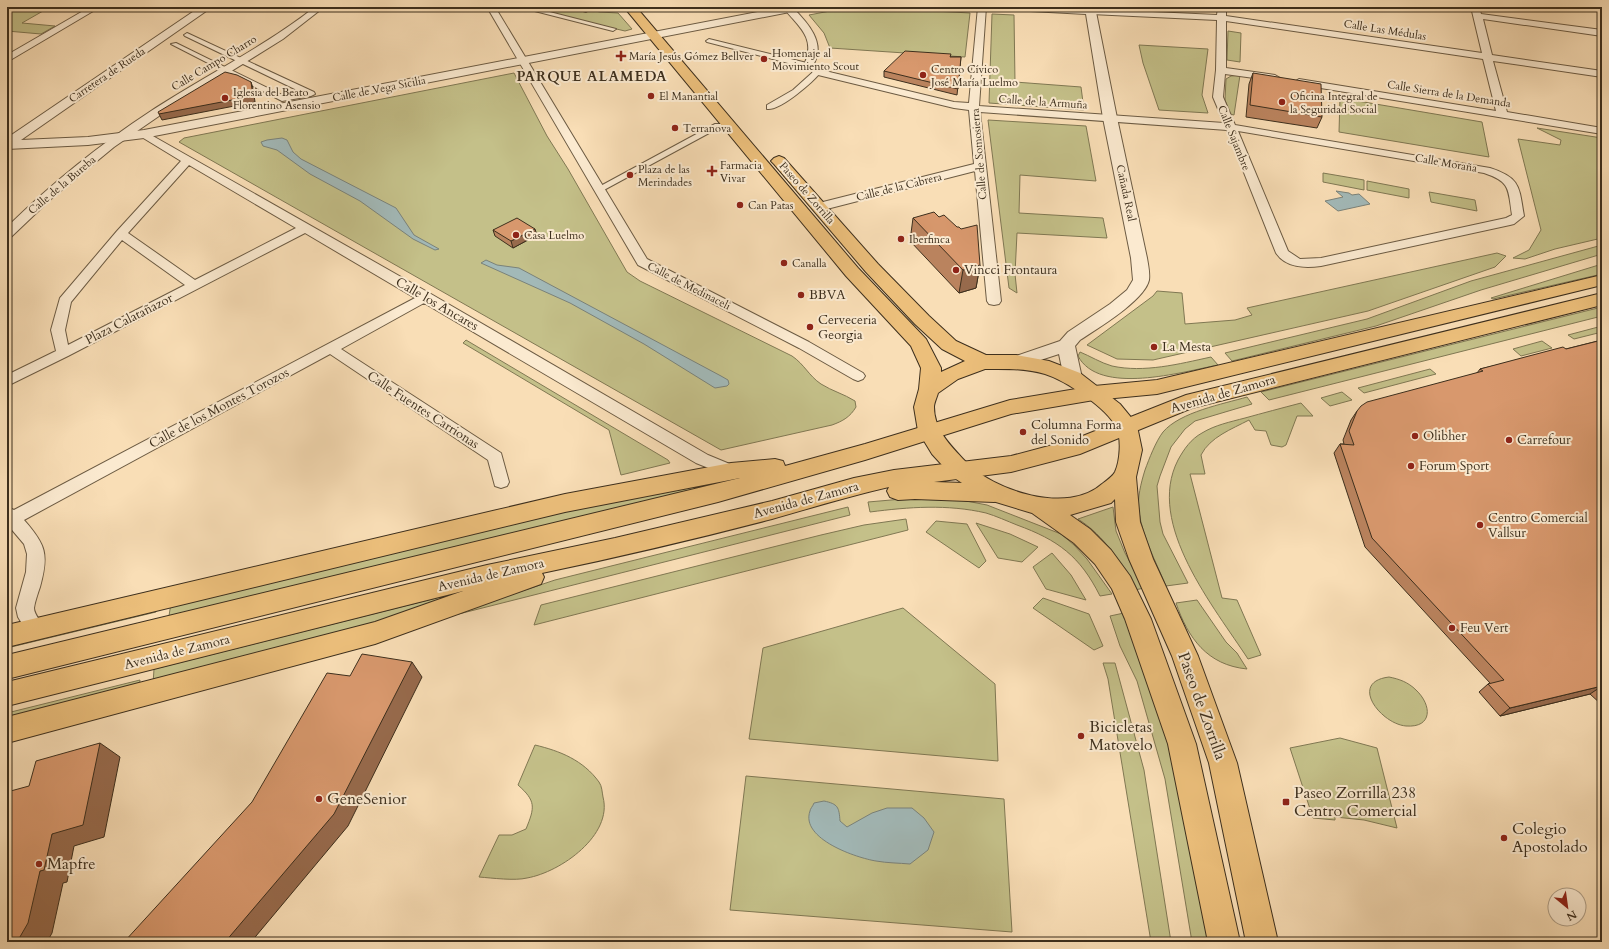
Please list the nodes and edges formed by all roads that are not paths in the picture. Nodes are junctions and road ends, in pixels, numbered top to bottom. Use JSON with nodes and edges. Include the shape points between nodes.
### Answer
{"nodes":[{"id":1,"x":96,"y":7,"type":"edge"},
{"id":2,"x":193,"y":7,"type":"edge"},
{"id":3,"x":207,"y":7,"type":"edge"},
{"id":4,"x":320,"y":7,"type":"edge"},
{"id":5,"x":491,"y":7,"type":"edge"},
{"id":6,"x":522,"y":7,"type":"edge"},
{"id":7,"x":575,"y":7,"type":"edge"},
{"id":8,"x":630,"y":7,"type":"edge"},
{"id":9,"x":982,"y":7,"type":"edge"},
{"id":10,"x":1010,"y":7,"type":"edge"},
{"id":11,"x":1222,"y":7,"type":"edge"},
{"id":12,"x":792,"y":8,"type":"edge"},
{"id":13,"x":1090,"y":9,"type":"edge"},
{"id":14,"x":586,"y":10,"type":"dead end"},
{"id":15,"x":1476,"y":12,"type":"edge"},
{"id":16,"x":1222,"y":18,"type":"junction"},
{"id":17,"x":613,"y":29,"type":"dead end"},
{"id":18,"x":661,"y":30,"type":"junction"},
{"id":19,"x":1602,"y":33,"type":"edge"},
{"id":20,"x":187,"y":35,"type":"dead end"},
{"id":21,"x":709,"y":41,"type":"dead end"},
{"id":22,"x":174,"y":44,"type":"dead end"},
{"id":23,"x":1488,"y":58,"type":"junction"},
{"id":24,"x":7,"y":59,"type":"edge"},
{"id":25,"x":242,"y":61,"type":"junction"},
{"id":26,"x":522,"y":61,"type":"junction"},
{"id":27,"x":813,"y":67,"type":"junction"},
{"id":28,"x":1221,"y":70,"type":"junction"},
{"id":29,"x":227,"y":71,"type":"junction"},
{"id":30,"x":1602,"y":74,"type":"edge"},
{"id":31,"x":716,"y":87,"type":"dead end"},
{"id":32,"x":770,"y":107,"type":"dead end"},
{"id":33,"x":974,"y":108,"type":"junction"},
{"id":34,"x":1502,"y":114,"type":"junction"},
{"id":35,"x":1110,"y":118,"type":"junction"},
{"id":36,"x":718,"y":126,"type":"dead end"},
{"id":37,"x":1232,"y":127,"type":"junction"},
{"id":38,"x":7,"y":131,"type":"edge"},
{"id":39,"x":1602,"y":131,"type":"edge"},
{"id":40,"x":144,"y":134,"type":"junction"},
{"id":41,"x":119,"y":138,"type":"junction"},
{"id":42,"x":7,"y":145,"type":"edge"},
{"id":43,"x":767,"y":147,"type":"dead end"},
{"id":44,"x":188,"y":160,"type":"junction"},
{"id":45,"x":980,"y":166,"type":"junction"},
{"id":46,"x":599,"y":189,"type":"junction"},
{"id":47,"x":819,"y":207,"type":"junction"},
{"id":48,"x":306,"y":228,"type":"junction"},
{"id":49,"x":7,"y":234,"type":"edge"},
{"id":50,"x":121,"y":234,"type":"junction"},
{"id":51,"x":1289,"y":260,"type":"joint"},
{"id":52,"x":1602,"y":280,"type":"edge"},
{"id":53,"x":194,"y":285,"type":"junction"},
{"id":54,"x":426,"y":297,"type":"junction"},
{"id":55,"x":1602,"y":299,"type":"edge"},
{"id":56,"x":994,"y":301,"type":"dead end"},
{"id":57,"x":1066,"y":345,"type":"junction"},
{"id":58,"x":330,"y":348,"type":"junction"},
{"id":59,"x":63,"y":353,"type":"junction"},
{"id":60,"x":983,"y":362,"type":"junction"},
{"id":61,"x":1016,"y":362,"type":"junction"},
{"id":62,"x":858,"y":376,"type":"dead end"},
{"id":63,"x":1073,"y":378,"type":"junction"},
{"id":64,"x":7,"y":382,"type":"edge"},
{"id":65,"x":929,"y":389,"type":"junction"},
{"id":66,"x":1094,"y":393,"type":"junction"},
{"id":67,"x":1126,"y":426,"type":"junction"},
{"id":68,"x":929,"y":431,"type":"junction"},
{"id":69,"x":828,"y":462,"type":"junction"},
{"id":70,"x":731,"y":471,"type":"junction"},
{"id":71,"x":961,"y":471,"type":"junction"},
{"id":72,"x":1125,"y":477,"type":"junction"},
{"id":73,"x":501,"y":482,"type":"dead end"},
{"id":74,"x":994,"y":493,"type":"junction"},
{"id":75,"x":1040,"y":508,"type":"junction"},
{"id":76,"x":772,"y":510,"type":"junction"},
{"id":77,"x":10,"y":516,"type":"edge"},
{"id":78,"x":615,"y":548,"type":"junction"},
{"id":79,"x":36,"y":629,"type":"junction"},
{"id":80,"x":7,"y":636,"type":"edge"},
{"id":81,"x":7,"y":666,"type":"edge"},
{"id":82,"x":7,"y":694,"type":"edge"},
{"id":83,"x":7,"y":730,"type":"edge"},
{"id":84,"x":1224,"y":942,"type":"edge"},
{"id":85,"x":1262,"y":942,"type":"edge"}],
"edges":[{"from":1,"to":24,"type":"street"},
{"from":2,"to":38,"type":"street","name":"Carretera de Rueda"},
{"from":3,"to":42,"type":"street","name":"Carretera de Rueda"},
{"from":4,"to":25,"type":"street","name":"Calle Campo Charro"},
{"from":5,"to":26,"type":"street","name":"Calle de Medinaceli"},
{"from":6,"to":17,"type":"street"},
{"from":7,"to":14,"type":"street"},
{"from":8,"to":18,"type":"main road","name":"Paseo de Zorrilla"},
{"from":9,"to":33,"type":"street","name":"Calle de Somosierra"},
{"from":10,"to":13,"type":"street"},
{"from":11,"to":16,"type":"street","name":"Calle Sajambre"},
{"from":12,"to":18,"type":"street","name":"Calle de Vega Sicilia"},
{"from":12,"to":27,"type":"street","via":[[808,30],[813,45]]},
{"from":13,"to":16,"type":"street","name":"Calle Las Médulas"},
{"from":13,"to":35,"type":"street","name":"Cañada Real"},
{"from":15,"to":19,"type":"street"},
{"from":15,"to":23,"type":"street"},
{"from":16,"to":23,"type":"street","name":"Calle Las Médulas"},
{"from":16,"to":28,"type":"street","name":"Calle Sajambre"},
{"from":18,"to":26,"type":"street","name":"Calle de Vega Sicilia"},
{"from":18,"to":31,"type":"main road","name":"Paseo de Zorrilla"},
{"from":18,"to":65,"type":"main road","name":"Paseo de Zorrilla","via":[[852,272],[919,343],[930,368]]},
{"from":20,"to":25,"type":"street"},
{"from":21,"to":27,"type":"street"},
{"from":22,"to":29,"type":"street"},
{"from":23,"to":30,"type":"street","name":"Calle Las Médulas"},
{"from":23,"to":34,"type":"street"},
{"from":25,"to":29,"type":"street","name":"Calle Campo Charro"},
{"from":25,"to":29,"type":"street","via":[[311,94],[285,99]]},
{"from":26,"to":40,"type":"street","name":"Calle de Vega Sicilia"},
{"from":26,"to":46,"type":"street","name":"Calle de Medinaceli"},
{"from":27,"to":32,"type":"street","via":[[796,92]]},
{"from":27,"to":33,"type":"street","name":"Calle de la Armuña","via":[[954,105]]},
{"from":28,"to":34,"type":"street","name":"Calle Sierra de la Demanda"},
{"from":28,"to":37,"type":"street","name":"Calle Sajambre","via":[[1218,97]]},
{"from":29,"to":41,"type":"street","name":"Calle Campo Charro","via":[[178,99]]},
{"from":33,"to":35,"type":"street","name":"Calle de la Armuña"},
{"from":33,"to":45,"type":"street","name":"Calle de Somosierra"},
{"from":34,"to":39,"type":"street","name":"Calle Sierra de la Demanda"},
{"from":35,"to":37,"type":"street","name":"Calle Moraña"},
{"from":35,"to":57,"type":"street","name":"Cañada Real","via":[[1139,258],[1141,280],[1133,294],[1074,336]]},
{"from":36,"to":46,"type":"street"},
{"from":37,"to":51,"type":"street","name":"Calle Sajambre","via":[[1282,253]]},
{"from":37,"to":51,"type":"street","name":"Calle Moraña","via":[[1486,170],[1508,178],[1513,187],[1518,216],[1510,221],[1321,262],[1300,264]]},
{"from":40,"to":41,"type":"street","name":"Calle de Vega Sicilia"},
{"from":40,"to":44,"type":"street","name":"Calle los Ancares"},
{"from":41,"to":42,"type":"street","name":"Calle de Vega Sicilia"},
{"from":41,"to":49,"type":"street","name":"Calle de la Bureba","via":[[54,190]]},
{"from":43,"to":47,"type":"main road","name":"Paseo de Zorrilla"},
{"from":44,"to":48,"type":"street","name":"Calle los Ancares"},
{"from":44,"to":50,"type":"street"},
{"from":45,"to":47,"type":"street","name":"Calle de la Cabrera"},
{"from":45,"to":56,"type":"street","name":"Calle de Somosierra"},
{"from":46,"to":62,"type":"street","name":"Calle de Medinaceli","via":[[642,262],[804,345]]},
{"from":47,"to":60,"type":"main road","name":"Paseo de Zorrilla","via":[[922,320],[949,345]]},
{"from":48,"to":53,"type":"street","name":"Plaza Calatañazor"},
{"from":48,"to":54,"type":"street","name":"Calle los Ancares"},
{"from":50,"to":53,"type":"street","name":"Plaza Calatañazor"},
{"from":50,"to":59,"type":"street","via":[[65,301],[58,330]]},
{"from":52,"to":66,"type":"main road","name":"Avenida de Zamora","via":[[1165,385]]},
{"from":53,"to":59,"type":"street","name":"Plaza Calatañazor"},
{"from":54,"to":58,"type":"street","name":"Calle de los Montes Torozos"},
{"from":54,"to":70,"type":"street","name":"Calle los Ancares","via":[[706,462]]},
{"from":55,"to":67,"type":"main road","name":"Avenida de Zamora","via":[[1186,402]]},
{"from":57,"to":61,"type":"street","name":"Cañada Real"},
{"from":57,"to":63,"type":"street"},
{"from":58,"to":73,"type":"street","name":"Calle Fuentes Carrionas","via":[[495,457]]},
{"from":58,"to":77,"type":"street","name":"Calle de los Montes Torozos"},
{"from":59,"to":64,"type":"street","name":"Plaza Calatañazor"},
{"from":60,"to":61,"type":"main road","name":"Paseo de Zorrilla"},
{"from":60,"to":65,"type":"main road","name":"Paseo de Zorrilla","via":[[951,374]]},
{"from":61,"to":63,"type":"main road","name":"Paseo de Zorrilla","via":[[1049,368]]},
{"from":63,"to":66,"type":"main road","name":"Paseo de Zorrilla"},
{"from":65,"to":68,"type":"main road","name":"Paseo de Zorrilla","via":[[924,407]]},
{"from":66,"to":67,"type":"main road","name":"Paseo de Zorrilla","via":[[1113,409]]},
{"from":66,"to":68,"type":"main road","name":"Avenida de Zamora","via":[[1010,407]]},
{"from":67,"to":71,"type":"main road","name":"Avenida de Zamora","via":[[1080,446],[1011,464]]},
{"from":67,"to":72,"type":"main road","name":"Paseo de Zorrilla","via":[[1131,450]]},
{"from":68,"to":69,"type":"main road","name":"Avenida de Zamora"},
{"from":68,"to":71,"type":"main road","name":"Paseo de Zorrilla","via":[[940,448]]},
{"from":69,"to":70,"type":"main road"},
{"from":69,"to":81,"type":"main road","name":"Avenida de Zamora","via":[[718,493]]},
{"from":70,"to":79,"type":"main road","via":[[565,503]]},
{"from":71,"to":74,"type":"main road","name":"Paseo de Zorrilla"},
{"from":71,"to":76,"type":"main road","name":"Avenida de Zamora","via":[[894,478],[849,487]]},
{"from":72,"to":75,"type":"main road","name":"Paseo de Zorrilla","via":[[1103,497],[1068,507]]},
{"from":72,"to":85,"type":"main road","name":"Paseo de Zorrilla","via":[[1130,529],[1185,656],[1223,763]]},
{"from":74,"to":75,"type":"main road","name":"Paseo de Zorrilla"},
{"from":74,"to":76,"type":"main road","via":[[915,490],[857,496]]},
{"from":75,"to":84,"type":"main road","name":"Paseo de Zorrilla","via":[[1082,536],[1103,557],[1121,583],[1138,619],[1182,744]]},
{"from":76,"to":78,"type":"main road","name":"Avenida de Zamora"},
{"from":77,"to":79,"type":"street","via":[[32,541],[36,554],[35,572],[24,608]]},
{"from":78,"to":82,"type":"main road","name":"Avenida de Zamora","via":[[487,575]]},
{"from":78,"to":83,"type":"main road","via":[[375,633]]},
{"from":79,"to":80,"type":"main road"}]}
